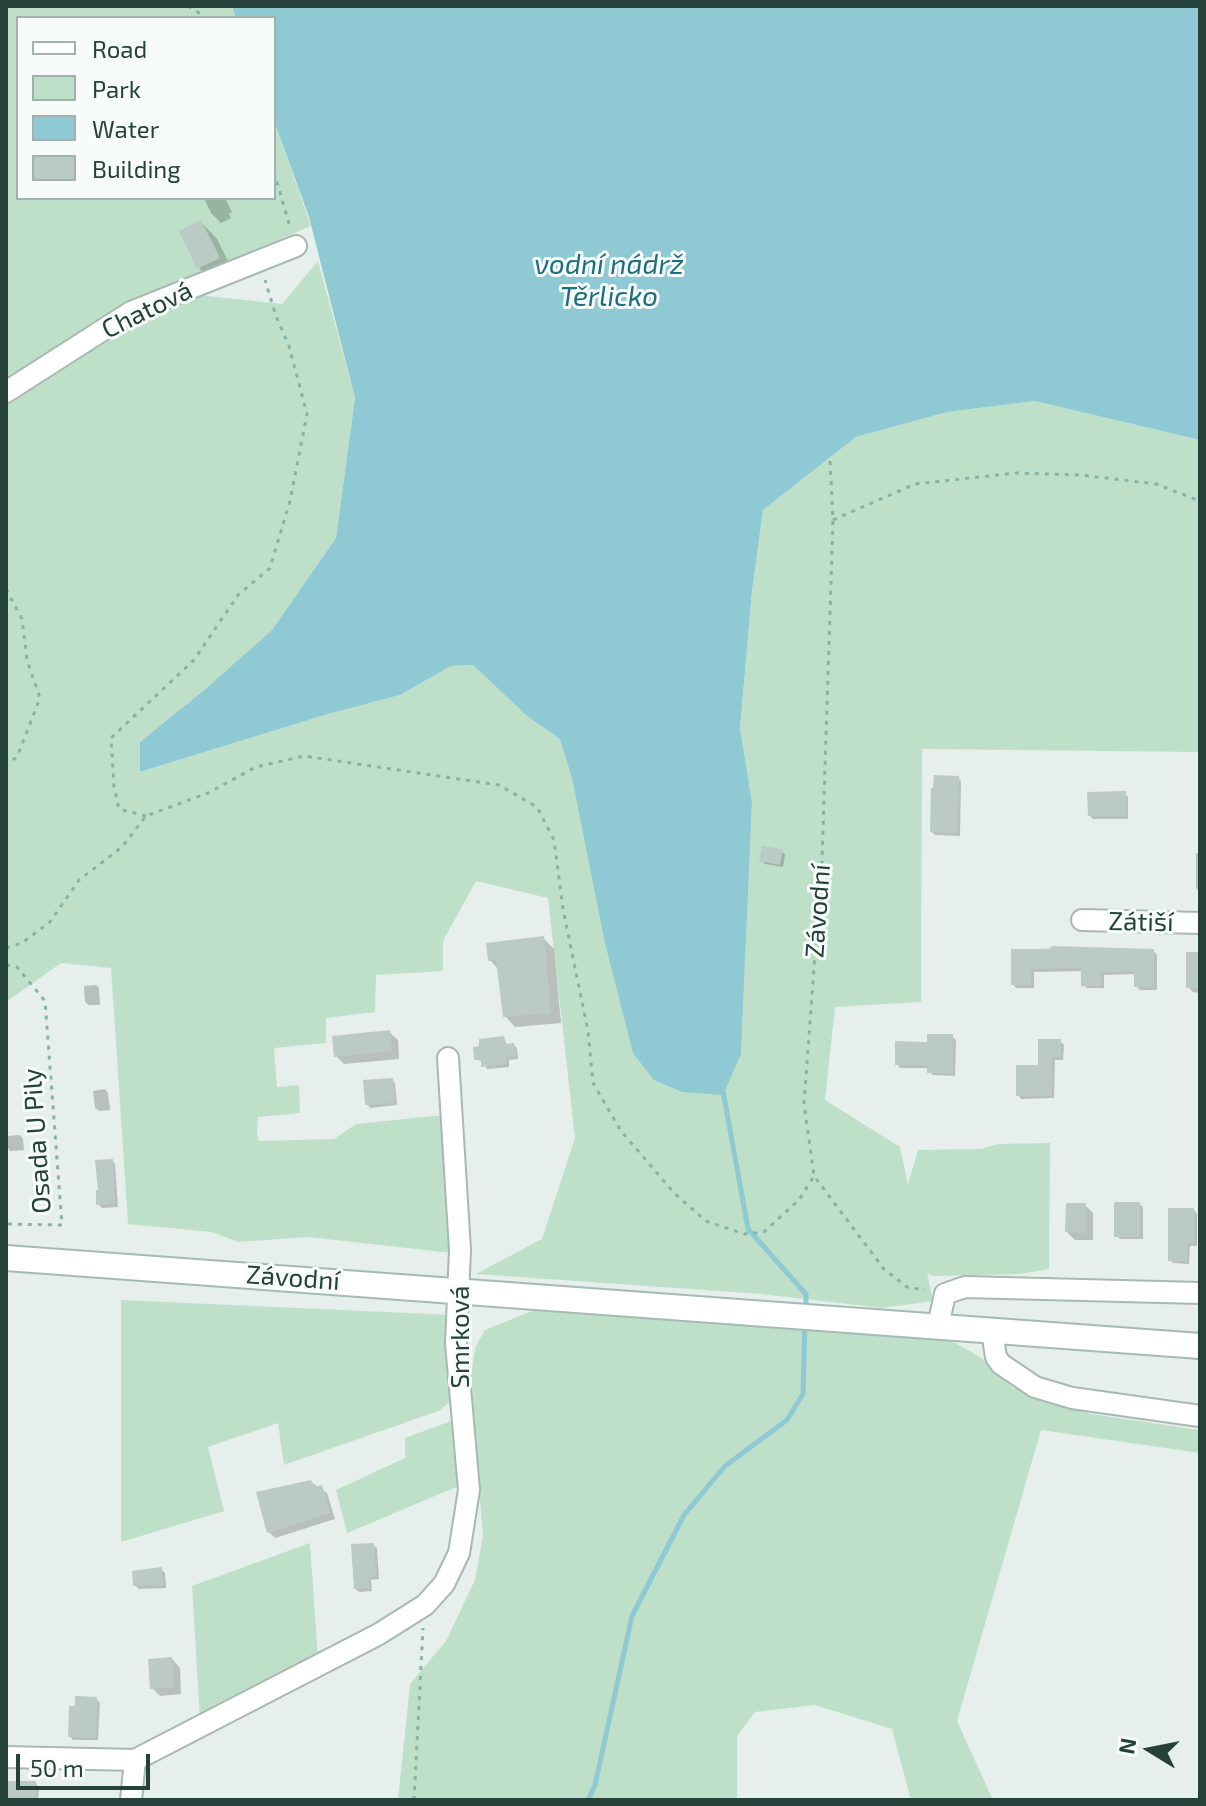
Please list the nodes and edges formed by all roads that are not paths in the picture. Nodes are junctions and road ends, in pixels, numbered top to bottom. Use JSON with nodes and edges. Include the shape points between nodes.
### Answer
{"nodes":[{"id":1,"x":296,"y":246,"type":"road end"},
{"id":2,"x":6,"y":392,"type":"edge"},
{"id":3,"x":1082,"y":920,"type":"dead end"},
{"id":4,"x":1200,"y":923,"type":"edge"},
{"id":5,"x":448,"y":1058,"type":"dead end"},
{"id":6,"x":6,"y":1258,"type":"edge"},
{"id":7,"x":460,"y":1290,"type":"junction"},
{"id":8,"x":1200,"y":1293,"type":"edge"},
{"id":9,"x":938,"y":1326,"type":"junction"},
{"id":10,"x":992,"y":1331,"type":"junction"},
{"id":11,"x":1200,"y":1346,"type":"edge"},
{"id":12,"x":1200,"y":1416,"type":"edge"},
{"id":13,"x":6,"y":1757,"type":"edge"},
{"id":14,"x":135,"y":1760,"type":"junction"},
{"id":15,"x":131,"y":1800,"type":"edge"}],
"edges":[{"from":1,"to":2,"type":"street","name":"Chatová","via":[[131,312]]},
{"from":3,"to":4,"type":"street","name":"Zátiší"},
{"from":5,"to":7,"type":"street","name":"Smrková"},
{"from":6,"to":7,"type":"main road","name":"Závodní"},
{"from":7,"to":9,"type":"main road","name":"Závodní"},
{"from":7,"to":14,"type":"street","name":"Smrková","via":[[456,1343],[469,1490],[459,1553],[444,1584],[425,1605],[365,1641]]},
{"from":8,"to":9,"type":"street","via":[[965,1287],[945,1294]]},
{"from":9,"to":10,"type":"main road","name":"Závodní"},
{"from":10,"to":11,"type":"main road","name":"Závodní"},
{"from":10,"to":12,"type":"street","via":[[1001,1364],[1035,1387],[1072,1398]]},
{"from":13,"to":14,"type":"street"},
{"from":14,"to":15,"type":"street"}]}
